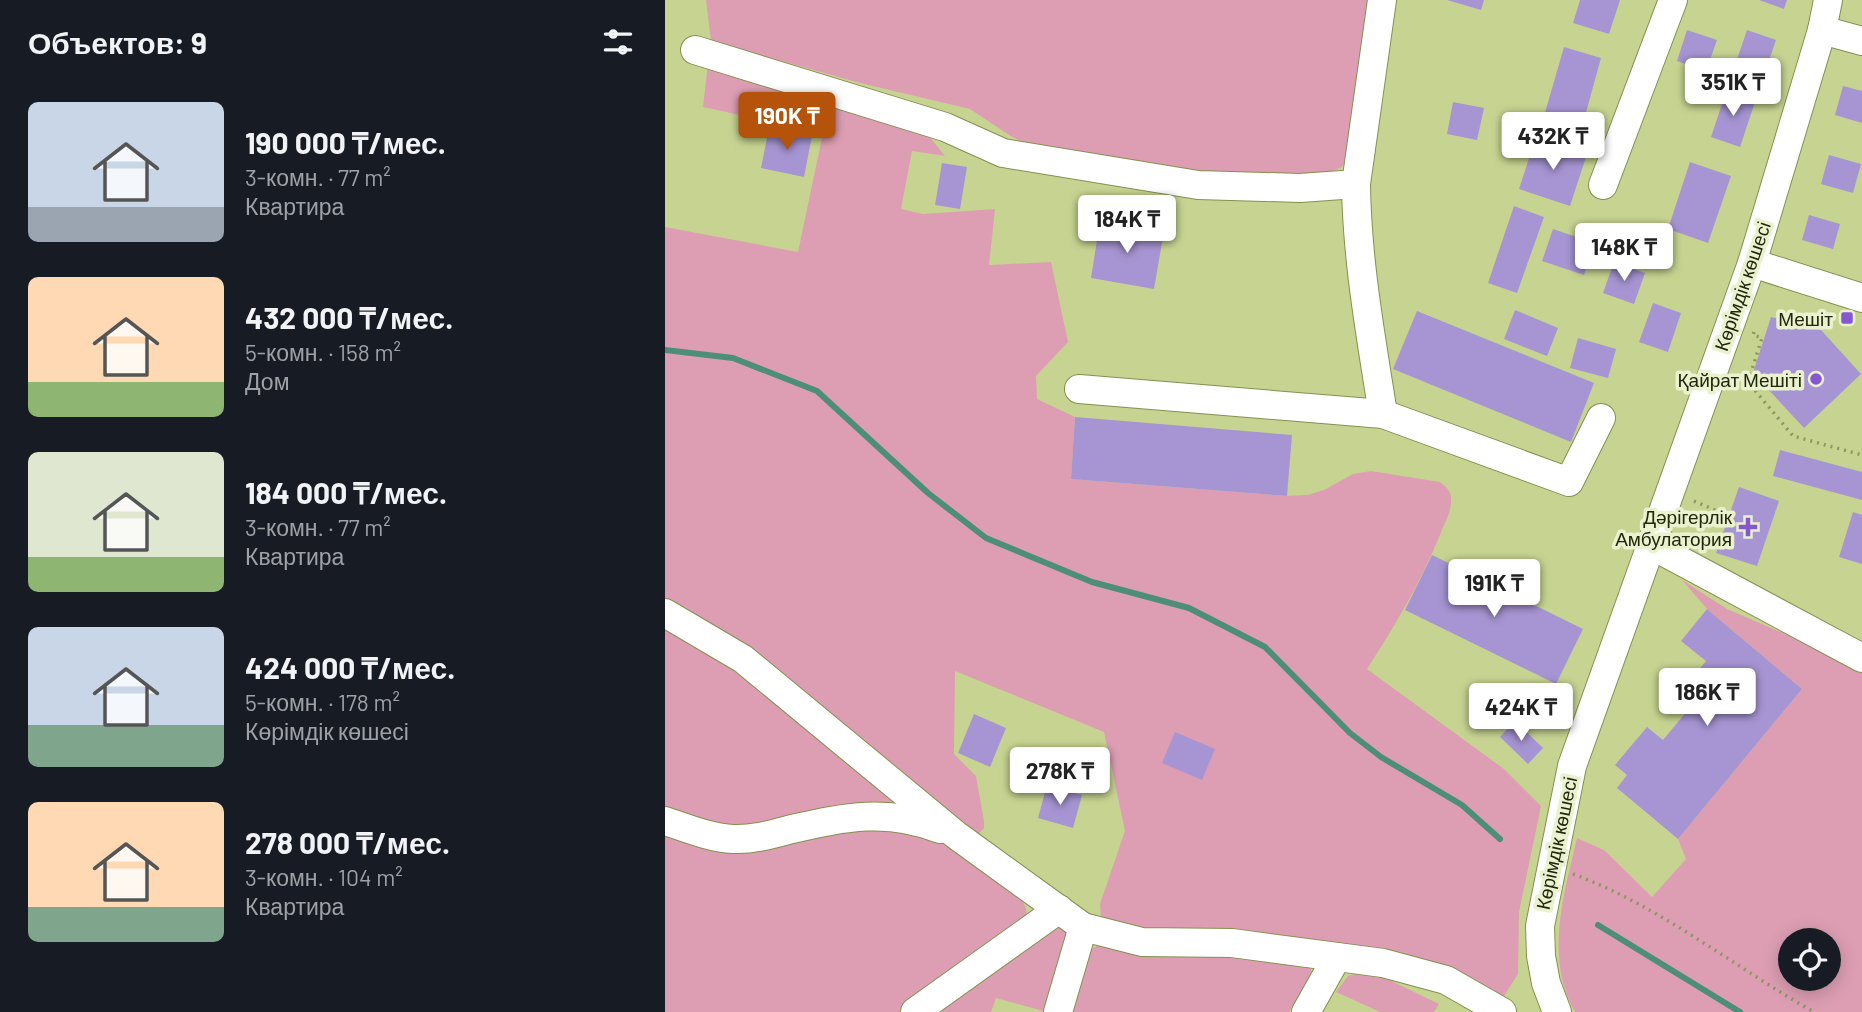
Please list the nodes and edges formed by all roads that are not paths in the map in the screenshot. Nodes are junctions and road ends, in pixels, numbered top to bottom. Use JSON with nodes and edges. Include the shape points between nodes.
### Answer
{"nodes":[{"id":1,"x":1382,"y":0,"type":"edge"},
{"id":2,"x":1673,"y":0,"type":"edge"},
{"id":3,"x":1828,"y":0,"type":"edge"},
{"id":4,"x":1822,"y":30,"type":"junction"},
{"id":5,"x":1862,"y":41,"type":"edge"},
{"id":6,"x":695,"y":50,"type":"dead end"},
{"id":7,"x":1356,"y":184,"type":"junction"},
{"id":8,"x":1603,"y":185,"type":"dead end"},
{"id":9,"x":1752,"y":263,"type":"junction"},
{"id":10,"x":1862,"y":298,"type":"edge"},
{"id":11,"x":1079,"y":389,"type":"dead end"},
{"id":12,"x":1383,"y":414,"type":"junction"},
{"id":13,"x":1601,"y":418,"type":"dead end"},
{"id":14,"x":1651,"y":545,"type":"junction"},
{"id":15,"x":665,"y":613,"type":"edge"},
{"id":16,"x":1862,"y":659,"type":"edge"},
{"id":17,"x":665,"y":821,"type":"edge"},
{"id":18,"x":956,"y":835,"type":"junction"},
{"id":19,"x":1059,"y":909,"type":"junction"},
{"id":20,"x":1083,"y":927,"type":"junction"},
{"id":21,"x":1337,"y":957,"type":"junction"},
{"id":22,"x":1556,"y":1011,"type":"edge"},
{"id":23,"x":915,"y":1012,"type":"edge"},
{"id":24,"x":1058,"y":1012,"type":"edge"},
{"id":25,"x":1307,"y":1012,"type":"edge"},
{"id":26,"x":1502,"y":1012,"type":"edge"}],
"edges":[{"from":1,"to":7,"type":"street"},
{"from":2,"to":8,"type":"street"},
{"from":3,"to":4,"type":"street","name":"Көрімдік көшесі"},
{"from":4,"to":5,"type":"street"},
{"from":4,"to":9,"type":"street","name":"Көрімдік көшесі"},
{"from":6,"to":7,"type":"street","via":[[945,127],[1003,153],[1198,185],[1300,188]]},
{"from":7,"to":12,"type":"street","via":[[1362,285]]},
{"from":9,"to":10,"type":"street"},
{"from":9,"to":14,"type":"street","name":"Көрімдік көшесі"},
{"from":11,"to":12,"type":"street"},
{"from":12,"to":13,"type":"street","via":[[1569,482]]},
{"from":14,"to":16,"type":"street"},
{"from":14,"to":22,"type":"street","name":"Көрімдік көшесі","via":[[1572,766],[1550,865],[1539,926],[1546,983]]},
{"from":15,"to":18,"type":"street","via":[[743,659]]},
{"from":17,"to":18,"type":"street","via":[[733,839],[839,818],[875,816],[916,820]]},
{"from":18,"to":19,"type":"street"},
{"from":19,"to":20,"type":"street"},
{"from":19,"to":23,"type":"street"},
{"from":20,"to":21,"type":"street","via":[[1142,942],[1232,943]]},
{"from":20,"to":24,"type":"street"},
{"from":21,"to":25,"type":"street"},
{"from":21,"to":26,"type":"street","via":[[1383,963],[1446,980]]}]}
